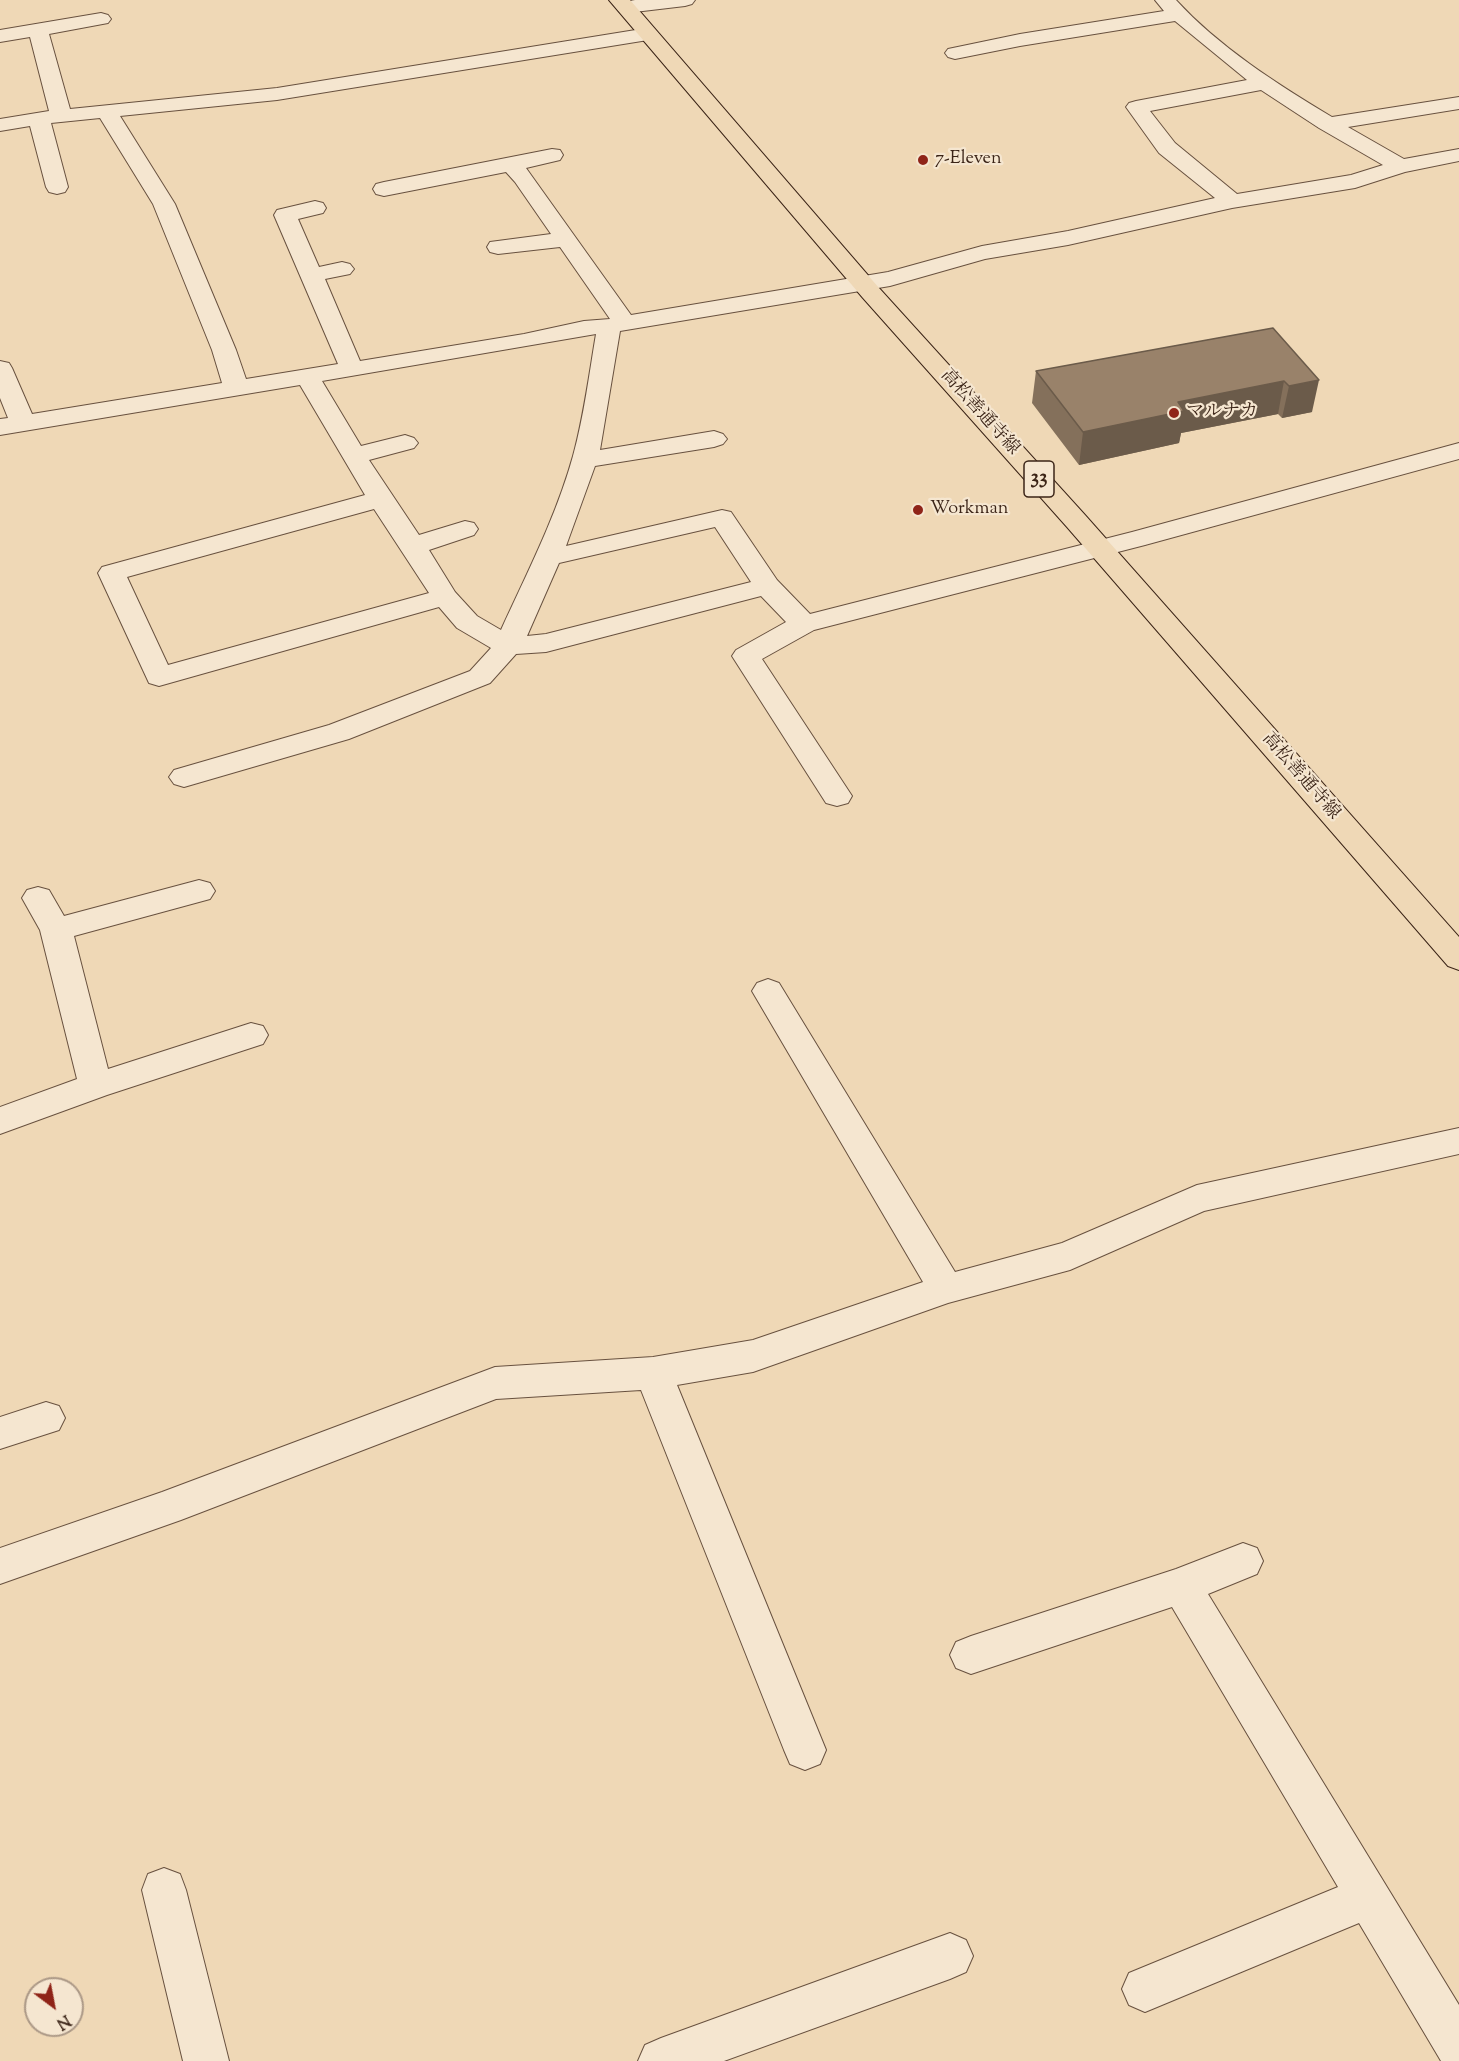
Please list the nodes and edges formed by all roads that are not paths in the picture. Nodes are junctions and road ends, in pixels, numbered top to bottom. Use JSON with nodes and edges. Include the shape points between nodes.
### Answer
{"nodes":[{"id":1,"x":685,"y":0,"type":"edge"},
{"id":2,"x":623,"y":4,"type":"edge"},
{"id":3,"x":1172,"y":8,"type":"edge"},
{"id":4,"x":101,"y":19,"type":"dead end"},
{"id":5,"x":38,"y":30,"type":"junction"},
{"id":6,"x":648,"y":34,"type":"junction"},
{"id":7,"x":0,"y":36,"type":"edge"},
{"id":8,"x":955,"y":53,"type":"dead end"},
{"id":9,"x":1263,"y":83,"type":"junction"},
{"id":10,"x":1459,"y":103,"type":"edge"},
{"id":11,"x":106,"y":111,"type":"junction"},
{"id":12,"x":61,"y":115,"type":"junction"},
{"id":13,"x":39,"y":118,"type":"junction"},
{"id":14,"x":1326,"y":124,"type":"junction"},
{"id":15,"x":0,"y":125,"type":"edge"},
{"id":16,"x":552,"y":155,"type":"dead end"},
{"id":17,"x":1448,"y":157,"type":"edge"},
{"id":18,"x":511,"y":165,"type":"junction"},
{"id":19,"x":1401,"y":166,"type":"junction"},
{"id":20,"x":1459,"y":174,"type":"edge"},
{"id":21,"x":57,"y":187,"type":"dead end"},
{"id":22,"x":384,"y":189,"type":"dead end"},
{"id":23,"x":1232,"y":201,"type":"junction"},
{"id":24,"x":315,"y":208,"type":"dead end"},
{"id":25,"x":567,"y":239,"type":"junction"},
{"id":26,"x":498,"y":247,"type":"dead end"},
{"id":27,"x":342,"y":269,"type":"dead end"},
{"id":28,"x":312,"y":275,"type":"junction"},
{"id":29,"x":863,"y":284,"type":"junction"},
{"id":30,"x":617,"y":324,"type":"junction"},
{"id":31,"x":0,"y":368,"type":"edge"},
{"id":32,"x":352,"y":369,"type":"junction"},
{"id":33,"x":307,"y":376,"type":"junction"},
{"id":34,"x":236,"y":388,"type":"junction"},
{"id":35,"x":12,"y":425,"type":"edge"},
{"id":36,"x":714,"y":439,"type":"dead end"},
{"id":37,"x":405,"y":443,"type":"dead end"},
{"id":38,"x":1459,"y":451,"type":"edge"},
{"id":39,"x":353,"y":456,"type":"junction"},
{"id":40,"x":585,"y":459,"type":"junction"},
{"id":41,"x":380,"y":499,"type":"junction"},
{"id":42,"x":465,"y":529,"type":"dead end"},
{"id":43,"x":413,"y":546,"type":"junction"},
{"id":44,"x":1099,"y":547,"type":"junction"},
{"id":45,"x":547,"y":558,"type":"junction"},
{"id":46,"x":766,"y":586,"type":"junction"},
{"id":47,"x":445,"y":597,"type":"junction"},
{"id":48,"x":804,"y":624,"type":"junction"},
{"id":49,"x":508,"y":646,"type":"junction"},
{"id":50,"x":184,"y":777,"type":"dead end"},
{"id":51,"x":837,"y":796,"type":"dead end"},
{"id":52,"x":199,"y":891,"type":"dead end"},
{"id":53,"x":38,"y":898,"type":"dead end"},
{"id":54,"x":56,"y":930,"type":"junction"},
{"id":55,"x":1459,"y":958,"type":"edge"},
{"id":56,"x":768,"y":991,"type":"dead end"},
{"id":57,"x":251,"y":1035,"type":"dead end"},
{"id":58,"x":95,"y":1086,"type":"junction"},
{"id":59,"x":0,"y":1121,"type":"edge"},
{"id":60,"x":1459,"y":1142,"type":"edge"},
{"id":61,"x":946,"y":1289,"type":"junction"},
{"id":62,"x":653,"y":1373,"type":"junction"},
{"id":63,"x":46,"y":1419,"type":"dead end"},
{"id":64,"x":0,"y":1433,"type":"edge"},
{"id":65,"x":1243,"y":1562,"type":"dead end"},
{"id":66,"x":0,"y":1566,"type":"edge"},
{"id":67,"x":1181,"y":1587,"type":"junction"},
{"id":68,"x":971,"y":1655,"type":"dead end"},
{"id":69,"x":805,"y":1750,"type":"dead end"},
{"id":70,"x":164,"y":1890,"type":"dead end"},
{"id":71,"x":1368,"y":1897,"type":"junction"},
{"id":72,"x":950,"y":1956,"type":"dead end"},
{"id":73,"x":1145,"y":1989,"type":"dead end"},
{"id":74,"x":1459,"y":2048,"type":"edge"},
{"id":75,"x":206,"y":2061,"type":"edge"},
{"id":76,"x":661,"y":2061,"type":"edge"}],
"edges":[{"from":1,"to":2,"type":"street"},
{"from":2,"to":6,"type":"main road","name":"高松善通寺線","number":"33"},
{"from":3,"to":8,"type":"street"},
{"from":3,"to":9,"type":"street"},
{"from":4,"to":5,"type":"street"},
{"from":5,"to":7,"type":"street"},
{"from":5,"to":12,"type":"street"},
{"from":6,"to":11,"type":"street","via":[[277,94]]},
{"from":6,"to":29,"type":"main road","name":"高松善通寺線","number":"33"},
{"from":9,"to":14,"type":"street"},
{"from":9,"to":23,"type":"street","via":[[1136,107],[1167,148]]},
{"from":10,"to":14,"type":"street"},
{"from":11,"to":12,"type":"street"},
{"from":11,"to":34,"type":"street","via":[[164,204]]},
{"from":12,"to":13,"type":"street"},
{"from":13,"to":15,"type":"street"},
{"from":13,"to":21,"type":"street"},
{"from":14,"to":19,"type":"street"},
{"from":16,"to":18,"type":"street"},
{"from":17,"to":19,"type":"street"},
{"from":17,"to":20,"type":"street"},
{"from":18,"to":22,"type":"street"},
{"from":18,"to":25,"type":"street"},
{"from":19,"to":23,"type":"street","via":[[1355,181]]},
{"from":23,"to":29,"type":"street","via":[[982,253]]},
{"from":24,"to":28,"type":"street","via":[[285,215]]},
{"from":25,"to":26,"type":"street"},
{"from":25,"to":30,"type":"street"},
{"from":27,"to":28,"type":"street"},
{"from":28,"to":32,"type":"street"},
{"from":29,"to":30,"type":"street"},
{"from":29,"to":44,"type":"main road","name":"高松善通寺線","number":"33"},
{"from":30,"to":32,"type":"street"},
{"from":30,"to":40,"type":"street"},
{"from":31,"to":35,"type":"street"},
{"from":32,"to":33,"type":"street"},
{"from":33,"to":34,"type":"street"},
{"from":33,"to":39,"type":"street"},
{"from":34,"to":35,"type":"street"},
{"from":36,"to":40,"type":"street"},
{"from":37,"to":39,"type":"street"},
{"from":38,"to":44,"type":"street"},
{"from":39,"to":41,"type":"street"},
{"from":40,"to":45,"type":"street"},
{"from":41,"to":43,"type":"street"},
{"from":41,"to":47,"type":"street","via":[[112,573],[159,677]]},
{"from":42,"to":43,"type":"street"},
{"from":43,"to":47,"type":"street"},
{"from":44,"to":48,"type":"street"},
{"from":44,"to":55,"type":"main road","name":"高松善通寺線","number":"33"},
{"from":45,"to":46,"type":"street","via":[[722,518]]},
{"from":45,"to":49,"type":"street"},
{"from":46,"to":48,"type":"street"},
{"from":46,"to":49,"type":"street","via":[[546,643]]},
{"from":47,"to":49,"type":"street","via":[[467,622]]},
{"from":48,"to":51,"type":"street","via":[[746,656]]},
{"from":49,"to":50,"type":"street","via":[[480,677],[339,732]]},
{"from":52,"to":54,"type":"street"},
{"from":53,"to":54,"type":"street"},
{"from":54,"to":58,"type":"street"},
{"from":56,"to":61,"type":"street"},
{"from":57,"to":58,"type":"street"},
{"from":58,"to":59,"type":"street"},
{"from":60,"to":61,"type":"street","via":[[1197,1199],[1070,1255]]},
{"from":61,"to":62,"type":"street","via":[[753,1356]]},
{"from":62,"to":66,"type":"street","via":[[495,1383],[167,1508]]},
{"from":62,"to":69,"type":"street"},
{"from":63,"to":64,"type":"street"},
{"from":65,"to":67,"type":"street"},
{"from":67,"to":68,"type":"street"},
{"from":67,"to":71,"type":"street"},
{"from":70,"to":75,"type":"street"},
{"from":71,"to":73,"type":"street"},
{"from":71,"to":74,"type":"street"},
{"from":72,"to":76,"type":"street"}]}
